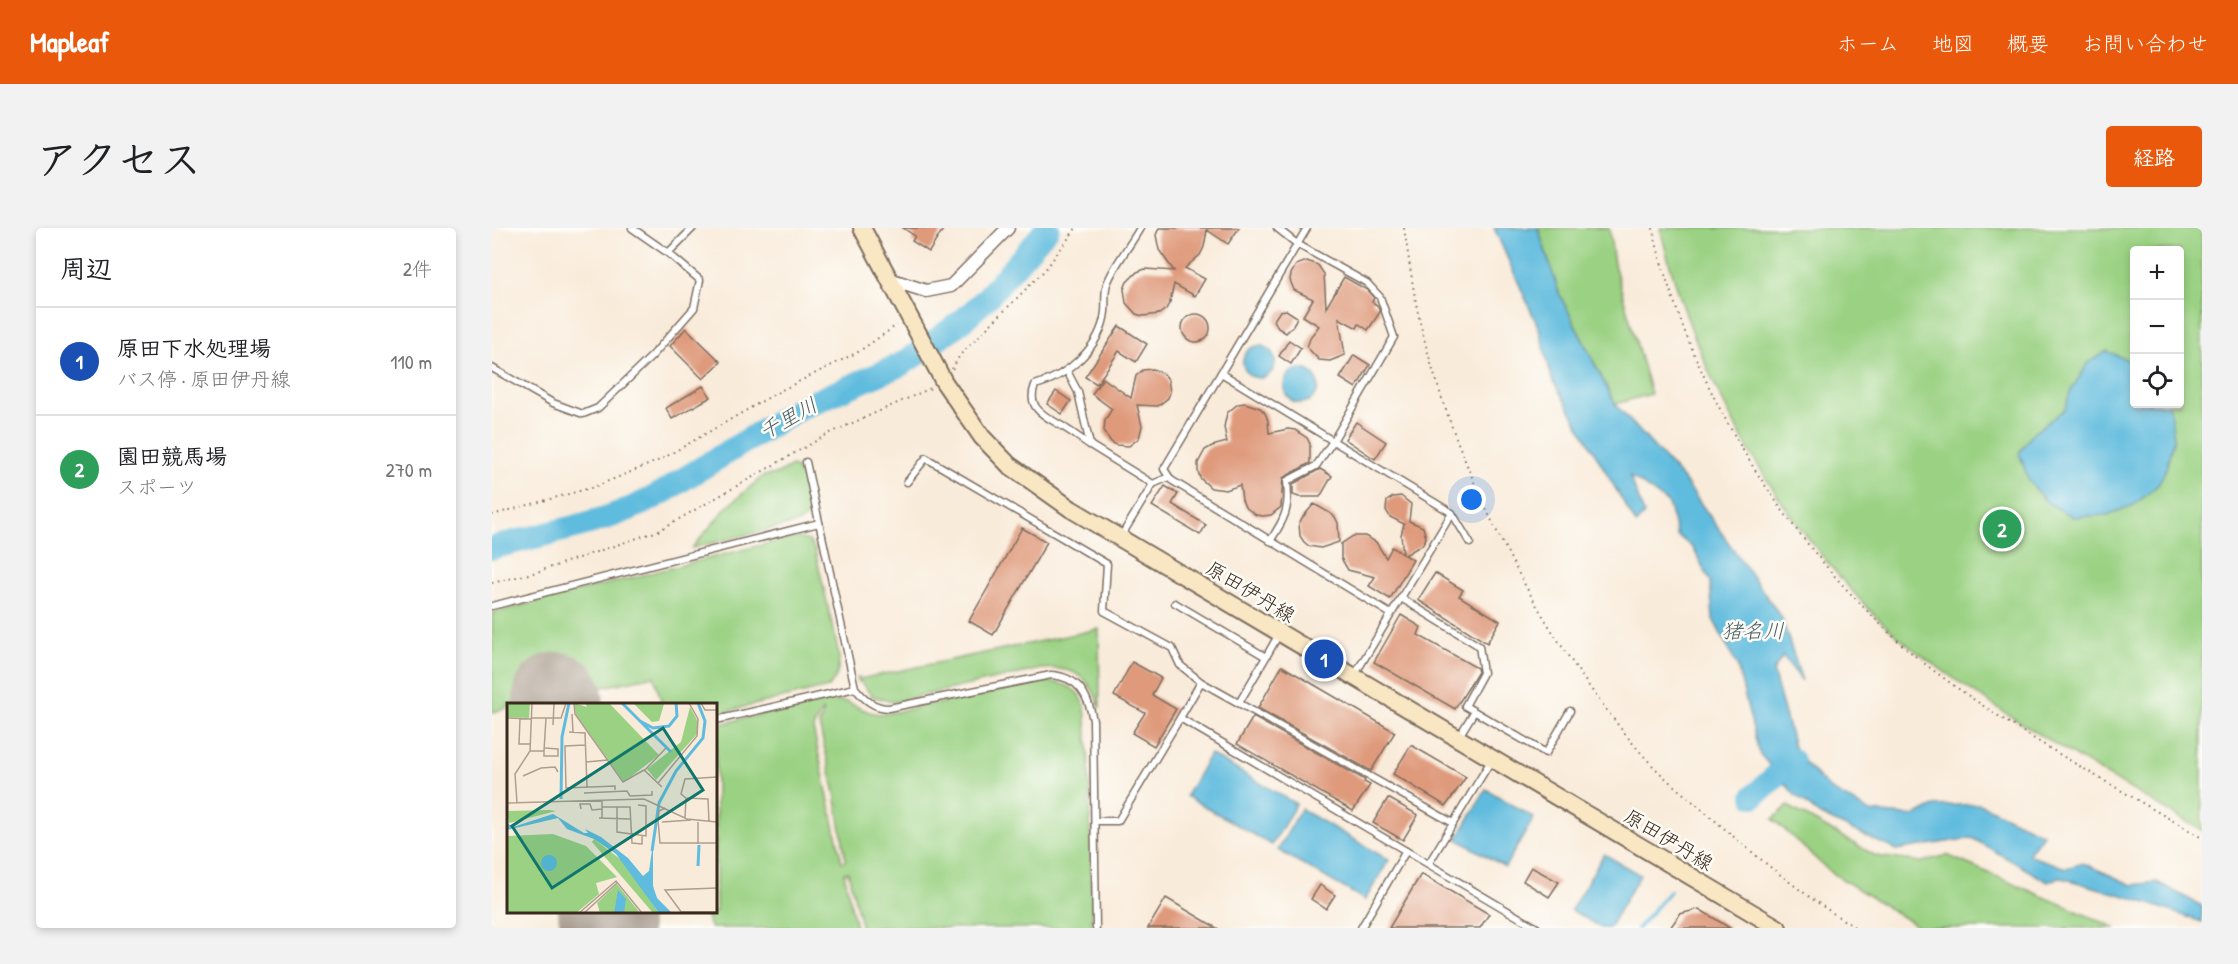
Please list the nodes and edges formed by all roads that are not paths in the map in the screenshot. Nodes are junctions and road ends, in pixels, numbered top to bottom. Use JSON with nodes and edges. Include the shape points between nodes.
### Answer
{"nodes":[{"id":1,"x":632,"y":228,"type":"edge"},
{"id":2,"x":693,"y":228,"type":"edge"},
{"id":3,"x":862,"y":228,"type":"edge"},
{"id":4,"x":1008,"y":228,"type":"edge"},
{"id":5,"x":1140,"y":228,"type":"edge"},
{"id":6,"x":1277,"y":228,"type":"edge"},
{"id":7,"x":1307,"y":228,"type":"edge"},
{"id":8,"x":1297,"y":244,"type":"junction"},
{"id":9,"x":668,"y":253,"type":"junction"},
{"id":10,"x":889,"y":279,"type":"junction"},
{"id":11,"x":492,"y":368,"type":"edge"},
{"id":12,"x":1067,"y":371,"type":"junction"},
{"id":13,"x":1221,"y":373,"type":"junction"},
{"id":14,"x":1333,"y":441,"type":"junction"},
{"id":15,"x":1090,"y":445,"type":"junction"},
{"id":16,"x":806,"y":462,"type":"dead end"},
{"id":17,"x":1169,"y":477,"type":"junction"},
{"id":18,"x":907,"y":482,"type":"dead end"},
{"id":19,"x":1154,"y":484,"type":"junction"},
{"id":20,"x":1452,"y":513,"type":"junction"},
{"id":21,"x":819,"y":523,"type":"junction"},
{"id":22,"x":1120,"y":538,"type":"junction"},
{"id":23,"x":1270,"y":541,"type":"junction"},
{"id":24,"x":1470,"y":543,"type":"dead end"},
{"id":25,"x":1401,"y":598,"type":"junction"},
{"id":26,"x":1175,"y":603,"type":"dead end"},
{"id":27,"x":492,"y":606,"type":"edge"},
{"id":28,"x":1391,"y":614,"type":"junction"},
{"id":29,"x":1280,"y":633,"type":"junction"},
{"id":30,"x":1266,"y":657,"type":"junction"},
{"id":31,"x":1353,"y":676,"type":"junction"},
{"id":32,"x":1201,"y":682,"type":"junction"},
{"id":33,"x":855,"y":688,"type":"junction"},
{"id":34,"x":1239,"y":703,"type":"junction"},
{"id":35,"x":1570,"y":711,"type":"dead end"},
{"id":36,"x":1474,"y":712,"type":"junction"},
{"id":37,"x":1180,"y":718,"type":"junction"},
{"id":38,"x":717,"y":720,"type":"edge"},
{"id":39,"x":1458,"y":738,"type":"junction"},
{"id":40,"x":1492,"y":759,"type":"junction"},
{"id":41,"x":1095,"y":821,"type":"junction"},
{"id":42,"x":1453,"y":823,"type":"junction"},
{"id":43,"x":1406,"y":851,"type":"junction"},
{"id":44,"x":1429,"y":863,"type":"junction"},
{"id":45,"x":1096,"y":928,"type":"edge"},
{"id":46,"x":1361,"y":928,"type":"edge"},
{"id":47,"x":1537,"y":928,"type":"edge"},
{"id":48,"x":1778,"y":928,"type":"edge"}],
"edges":[{"from":1,"to":9,"type":"lane"},
{"from":2,"to":9,"type":"lane"},
{"from":3,"to":10,"type":"street","name":"原田伊丹線"},
{"from":4,"to":10,"type":"street","via":[[951,286],[926,291]]},
{"from":5,"to":12,"type":"lane","via":[[1106,285],[1100,333]]},
{"from":6,"to":8,"type":"lane"},
{"from":7,"to":8,"type":"lane"},
{"from":8,"to":13,"type":"lane"},
{"from":8,"to":14,"type":"lane","via":[[1367,283],[1380,297],[1394,337]]},
{"from":9,"to":11,"type":"lane","via":[[700,280],[694,308],[598,408],[584,414],[553,403]]},
{"from":10,"to":22,"type":"street","name":"原田伊丹線","via":[[942,377],[982,437],[1009,465]]},
{"from":12,"to":15,"type":"lane","via":[[1078,392]]},
{"from":12,"to":15,"type":"lane","via":[[1035,385],[1031,394],[1044,417]]},
{"from":13,"to":14,"type":"lane"},
{"from":13,"to":17,"type":"lane","via":[[1164,469]]},
{"from":14,"to":20,"type":"lane"},
{"from":14,"to":23,"type":"lane","via":[[1316,466],[1287,481],[1287,512]]},
{"from":15,"to":19,"type":"lane"},
{"from":16,"to":21,"type":"lane"},
{"from":17,"to":19,"type":"lane"},
{"from":17,"to":23,"type":"lane"},
{"from":18,"to":32,"type":"lane","via":[[926,458],[1107,564],[1104,611],[1172,648],[1180,665]]},
{"from":19,"to":22,"type":"lane"},
{"from":20,"to":24,"type":"lane"},
{"from":20,"to":25,"type":"lane"},
{"from":21,"to":27,"type":"lane"},
{"from":21,"to":33,"type":"lane"},
{"from":22,"to":29,"type":"street","name":"原田伊丹線"},
{"from":23,"to":28,"type":"lane"},
{"from":25,"to":28,"type":"lane"},
{"from":25,"to":36,"type":"lane","via":[[1479,646],[1483,673],[1465,706]]},
{"from":26,"to":30,"type":"lane"},
{"from":28,"to":31,"type":"lane"},
{"from":29,"to":30,"type":"lane"},
{"from":29,"to":31,"type":"street","name":"原田伊丹線"},
{"from":30,"to":34,"type":"lane"},
{"from":31,"to":39,"type":"street","name":"原田伊丹線"},
{"from":32,"to":34,"type":"lane"},
{"from":32,"to":37,"type":"lane"},
{"from":33,"to":38,"type":"lane"},
{"from":33,"to":41,"type":"lane","via":[[878,708],[889,708],[1052,675],[1070,679],[1085,692],[1093,720]]},
{"from":34,"to":42,"type":"lane"},
{"from":35,"to":36,"type":"lane","via":[[1546,753]]},
{"from":36,"to":39,"type":"lane"},
{"from":37,"to":41,"type":"lane","via":[[1118,821]]},
{"from":37,"to":43,"type":"lane"},
{"from":39,"to":40,"type":"street","name":"原田伊丹線"},
{"from":40,"to":42,"type":"lane"},
{"from":40,"to":48,"type":"street","name":"原田伊丹線"},
{"from":41,"to":45,"type":"lane"},
{"from":42,"to":44,"type":"lane"},
{"from":43,"to":44,"type":"lane"},
{"from":43,"to":46,"type":"lane"},
{"from":44,"to":47,"type":"lane"}]}
